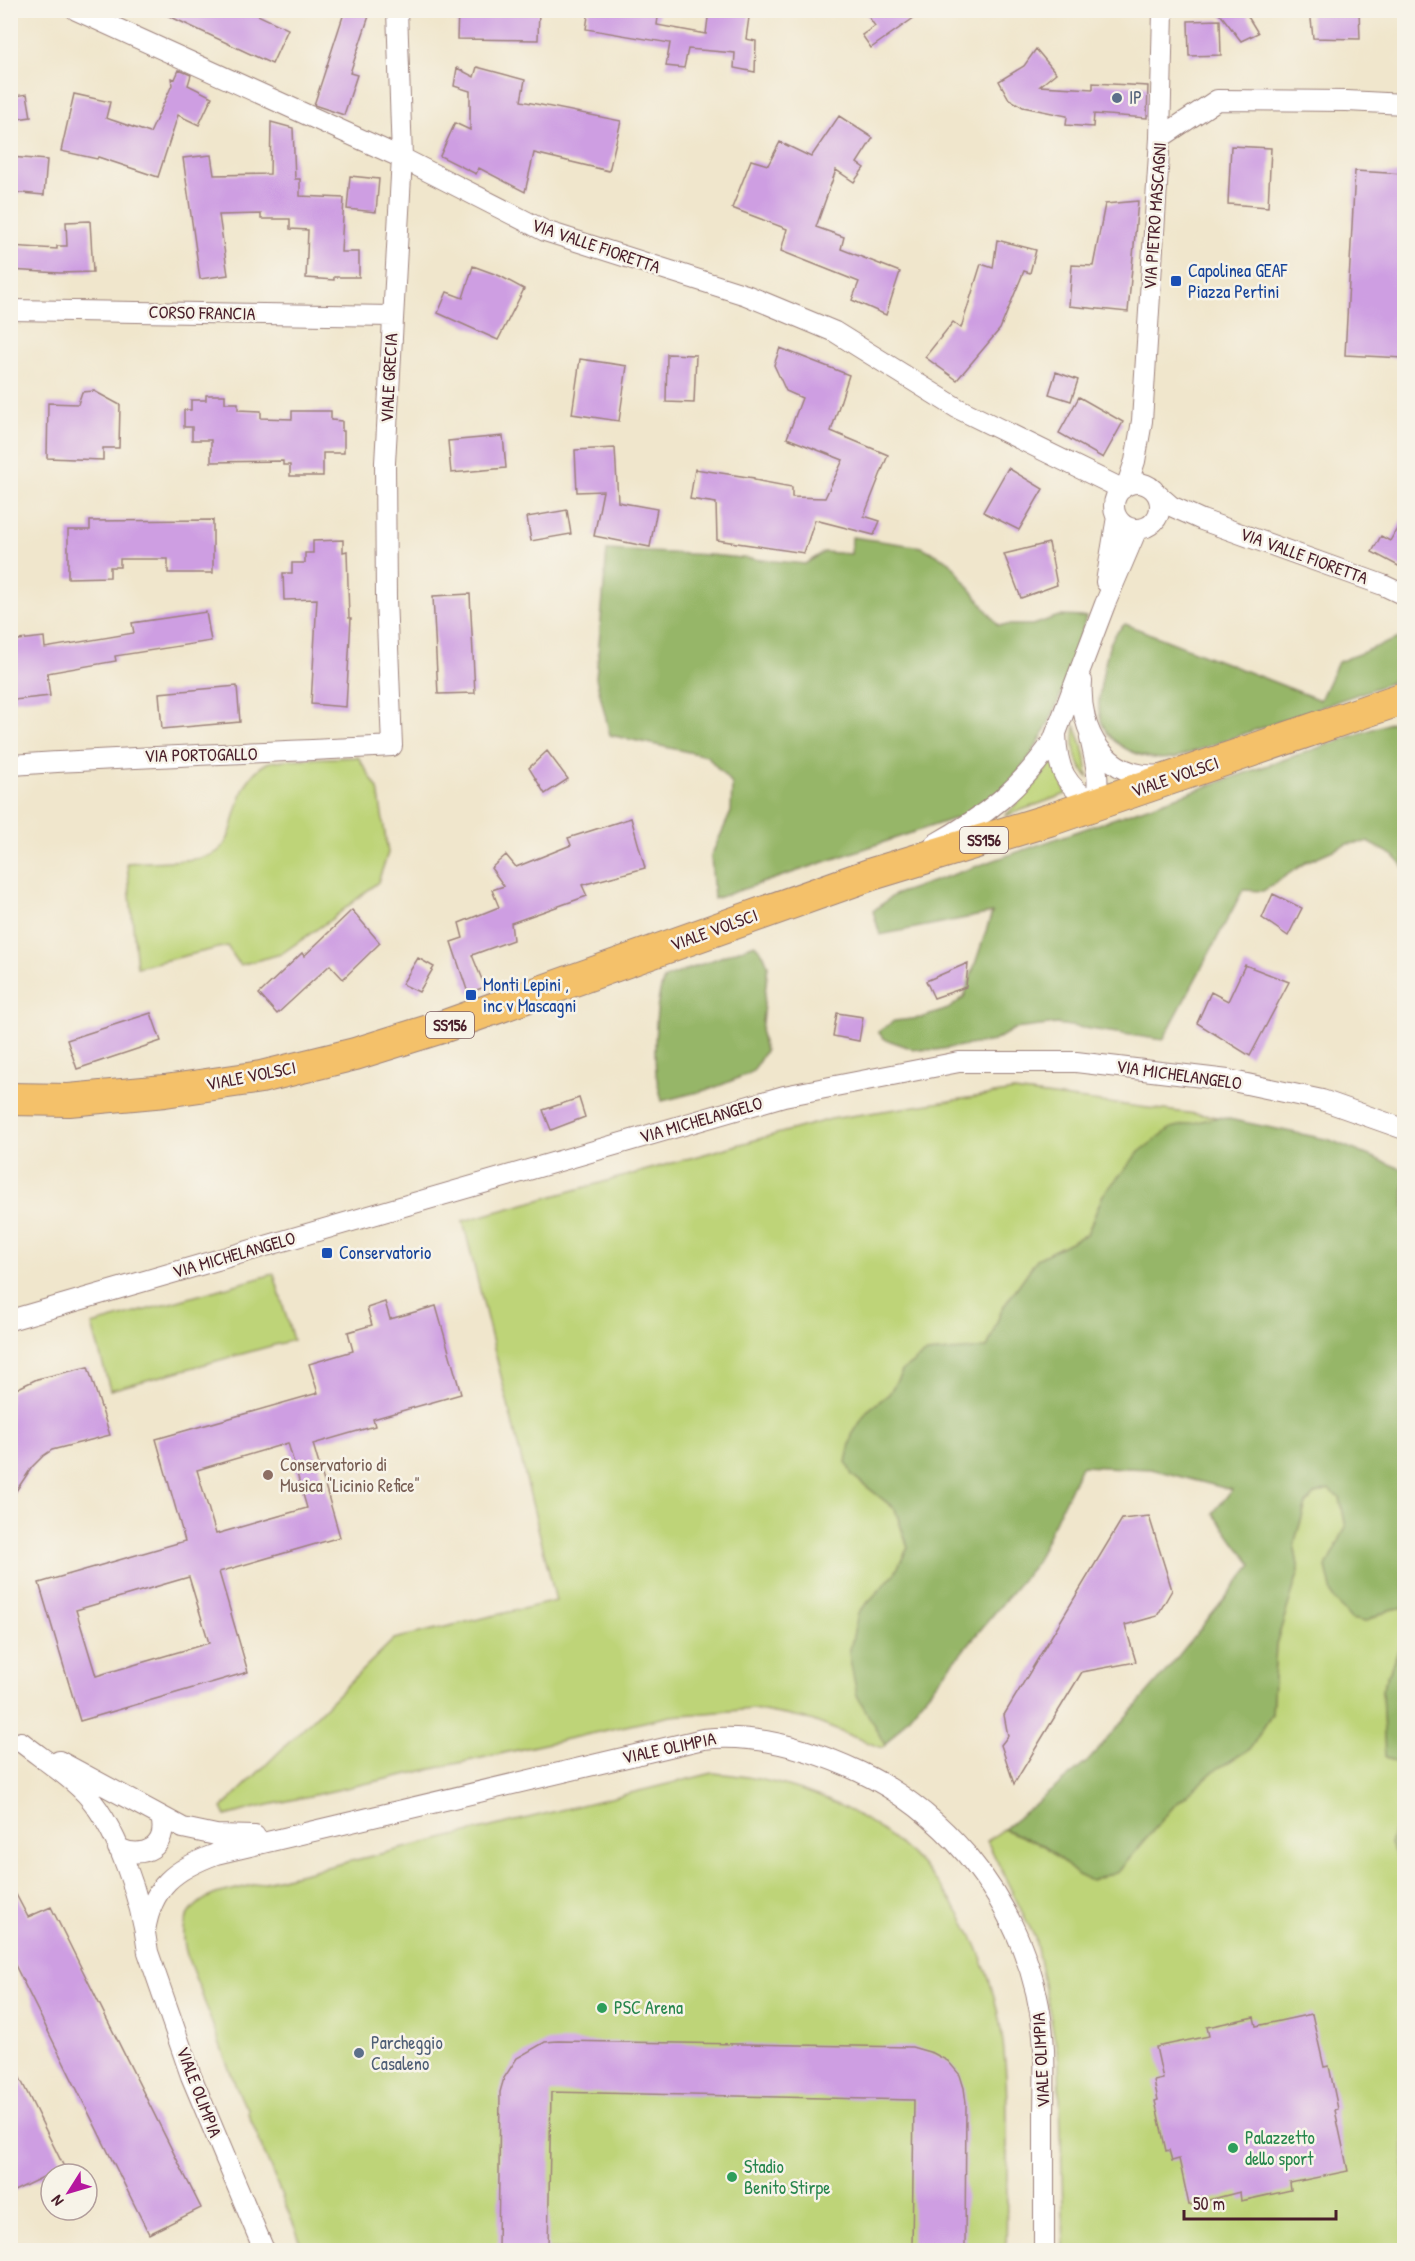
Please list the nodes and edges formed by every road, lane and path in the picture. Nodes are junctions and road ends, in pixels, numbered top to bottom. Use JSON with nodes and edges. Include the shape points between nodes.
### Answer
{"nodes":[{"id":1,"x":76,"y":10,"type":"edge"},
{"id":2,"x":397,"y":10,"type":"edge"},
{"id":3,"x":1163,"y":10,"type":"edge"},
{"id":4,"x":1404,"y":104,"type":"edge"},
{"id":5,"x":1160,"y":138,"type":"junction"},
{"id":6,"x":402,"y":158,"type":"junction"},
{"id":7,"x":10,"y":309,"type":"edge"},
{"id":8,"x":393,"y":316,"type":"junction"},
{"id":9,"x":1142,"y":421,"type":"junction"},
{"id":10,"x":1153,"y":490,"type":"junction"},
{"id":11,"x":1120,"y":499,"type":"junction"},
{"id":12,"x":1202,"y":520,"type":"junction"},
{"id":13,"x":1145,"y":525,"type":"junction"},
{"id":14,"x":1404,"y":595,"type":"edge"},
{"id":15,"x":1097,"y":624,"type":"junction"},
{"id":16,"x":1087,"y":654,"type":"junction"},
{"id":17,"x":1392,"y":702,"type":"edge"},
{"id":18,"x":1056,"y":734,"type":"junction"},
{"id":19,"x":1089,"y":734,"type":"junction"},
{"id":20,"x":392,"y":746,"type":"joint"},
{"id":21,"x":10,"y":765,"type":"edge"},
{"id":22,"x":1187,"y":773,"type":"junction"},
{"id":23,"x":1095,"y":804,"type":"junction"},
{"id":24,"x":872,"y":874,"type":"junction"},
{"id":25,"x":10,"y":1099,"type":"edge"},
{"id":26,"x":1404,"y":1129,"type":"edge"},
{"id":27,"x":10,"y":1320,"type":"edge"},
{"id":28,"x":16,"y":1739,"type":"edge"},
{"id":29,"x":161,"y":1817,"type":"junction"},
{"id":30,"x":290,"y":1835,"type":"junction"},
{"id":31,"x":118,"y":1848,"type":"junction"},
{"id":32,"x":145,"y":1931,"type":"junction"},
{"id":33,"x":264,"y":2250,"type":"edge"},
{"id":34,"x":1044,"y":2250,"type":"edge"}],
"edges":[{"from":1,"to":6,"type":"street","name":"VIA VALLE FIORETTA"},
{"from":2,"to":6,"type":"street","name":"VIALE GRECIA"},
{"from":3,"to":5,"type":"street","name":"VIA PIETRO MASCAGNI"},
{"from":4,"to":5,"type":"street","via":[[1217,100]]},
{"from":5,"to":9,"type":"street","name":"VIA PIETRO MASCAGNI"},
{"from":6,"to":8,"type":"street","name":"VIALE GRECIA"},
{"from":6,"to":11,"type":"street","name":"VIA VALLE FIORETTA","via":[[545,231],[746,295],[835,332],[957,408],[1049,452]]},
{"from":7,"to":8,"type":"street","name":"CORSO FRANCIA"},
{"from":8,"to":20,"type":"street","name":"VIALE GRECIA","via":[[385,463]]},
{"from":9,"to":10,"type":"street","name":"VIA PIETRO MASCAGNI"},
{"from":9,"to":11,"type":"street","name":"VIA PIETRO MASCAGNI","via":[[1135,461]]},
{"from":10,"to":11,"type":"street","via":[[1137,483]]},
{"from":10,"to":12,"type":"street","name":"VIA VALLE FIORETTA","via":[[1171,506]]},
{"from":10,"to":13,"type":"street","via":[[1160,507]]},
{"from":11,"to":13,"type":"street","via":[[1124,524]]},
{"from":11,"to":15,"type":"street","name":"VIA PIETRO MASCAGNI"},
{"from":12,"to":13,"type":"street","name":"VIA VALLE FIORETTA"},
{"from":12,"to":14,"type":"street","name":"VIA VALLE FIORETTA"},
{"from":13,"to":15,"type":"street","name":"VIA PIETRO MASCAGNI"},
{"from":15,"to":16,"type":"street","name":"VIA PIETRO MASCAGNI"},
{"from":16,"to":18,"type":"street","name":"VIA PIETRO MASCAGNI"},
{"from":16,"to":19,"type":"street","name":"VIA PIETRO MASCAGNI","via":[[1081,703]]},
{"from":17,"to":22,"type":"main road","name":"VIALE VOLSCI","number":"SS156"},
{"from":18,"to":23,"type":"street","name":"VIA PIETRO MASCAGNI","via":[[1056,749],[1066,781]]},
{"from":18,"to":24,"type":"street","name":"VIA PIETRO MASCAGNI","via":[[1041,758],[998,804],[958,831]]},
{"from":19,"to":22,"type":"street","name":"VIA PIETRO MASCAGNI","via":[[1111,760],[1130,772],[1154,776]]},
{"from":19,"to":23,"type":"street","name":"VIA PIETRO MASCAGNI","via":[[1098,775]]},
{"from":20,"to":21,"type":"street","name":"VIA PORTOGALLO"},
{"from":22,"to":23,"type":"main road","name":"VIALE VOLSCI","number":"SS156"},
{"from":23,"to":24,"type":"main road","name":"VIALE VOLSCI","number":"SS156"},
{"from":24,"to":25,"type":"main road","name":"VIALE VOLSCI","number":"SS156","via":[[445,1026],[355,1054],[261,1077],[165,1091],[69,1100]]},
{"from":26,"to":27,"type":"street","name":"VIA MICHELANGELO","via":[[1322,1100],[1228,1080],[1076,1062],[959,1062],[784,1096]]},
{"from":28,"to":29,"type":"street","name":"VIALE OLIMPIA"},
{"from":28,"to":31,"type":"street","name":"VIALE OLIMPIA","via":[[80,1788],[102,1816]]},
{"from":29,"to":30,"type":"street","name":"VIALE OLIMPIA","via":[[183,1828],[216,1835]]},
{"from":29,"to":31,"type":"street","via":[[162,1833],[154,1847],[133,1854]]},
{"from":30,"to":32,"type":"street","name":"VIALE OLIMPIA","via":[[216,1854],[176,1873],[154,1899]]},
{"from":30,"to":34,"type":"street","name":"VIALE OLIMPIA","via":[[722,1737],[810,1751],[875,1779],[933,1819],[957,1844],[982,1873],[1020,1940],[1039,2010],[1044,2049]]},
{"from":31,"to":32,"type":"street","name":"VIALE OLIMPIA"},
{"from":32,"to":33,"type":"street","name":"VIALE OLIMPIA","via":[[148,1952],[191,2076]]}]}
